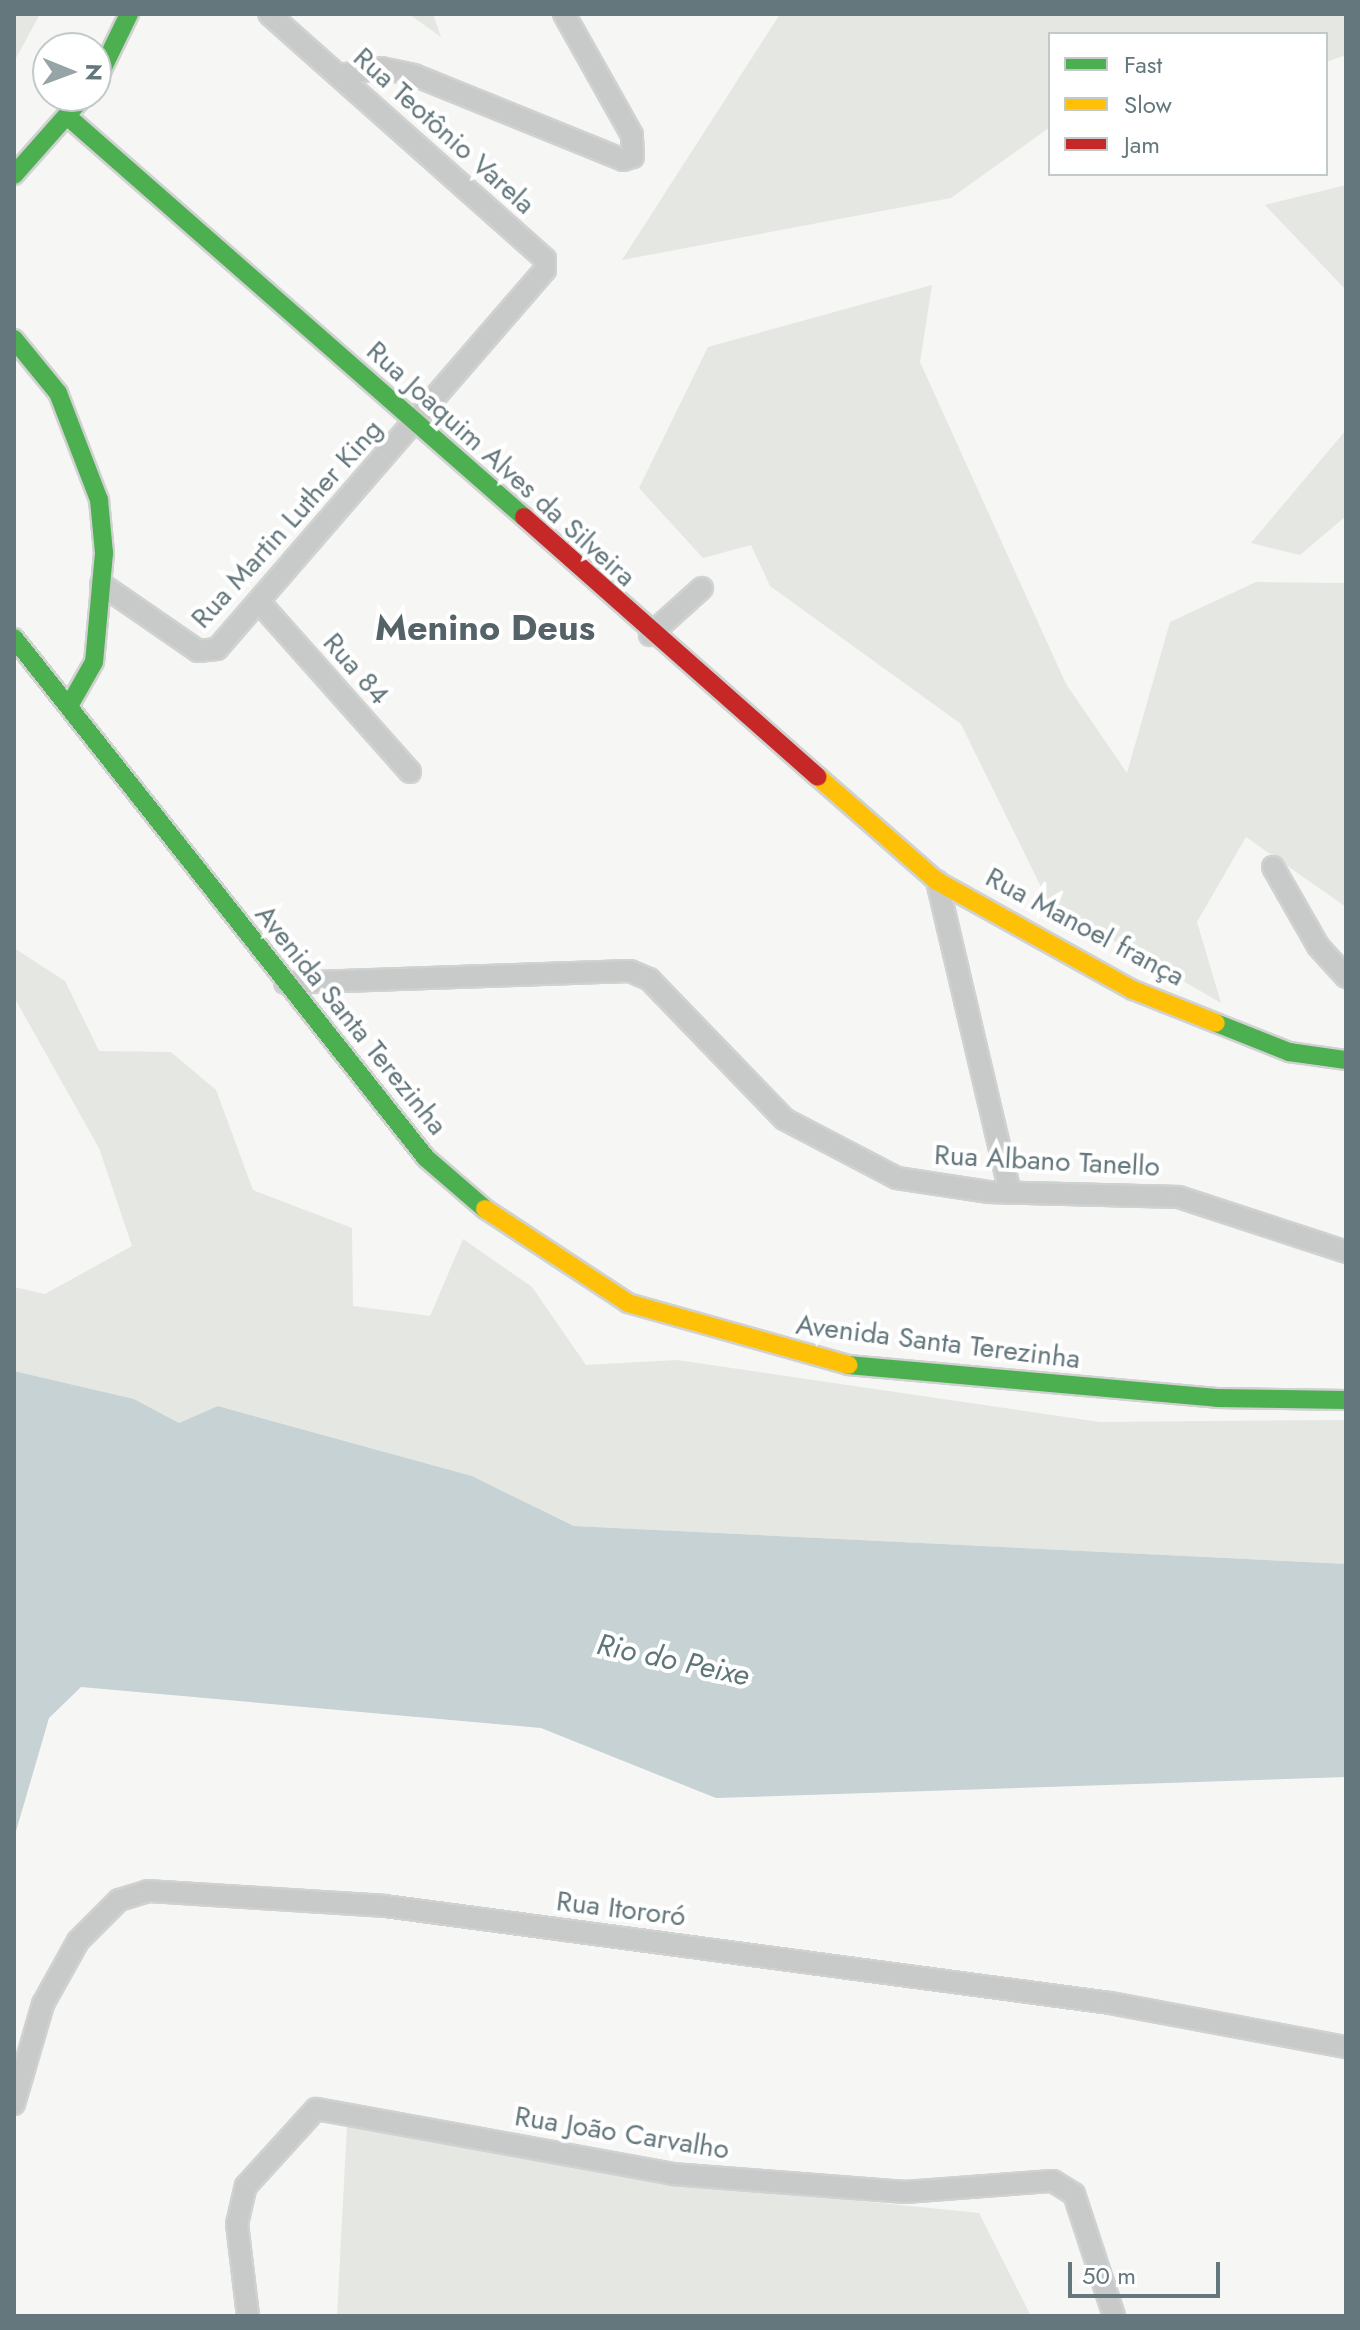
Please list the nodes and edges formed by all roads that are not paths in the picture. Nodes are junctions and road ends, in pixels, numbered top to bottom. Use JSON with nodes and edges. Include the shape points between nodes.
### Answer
{"nodes":[{"id":1,"x":129,"y":14,"type":"edge"},
{"id":2,"x":269,"y":14,"type":"edge"},
{"id":3,"x":564,"y":14,"type":"edge"},
{"id":4,"x":112,"y":49,"type":"edge"},
{"id":5,"x":340,"y":75,"type":"junction"},
{"id":6,"x":70,"y":112,"type":"edge"},
{"id":7,"x":67,"y":116,"type":"junction"},
{"id":8,"x":14,"y":175,"type":"edge"},
{"id":9,"x":545,"y":259,"type":"joint"},
{"id":10,"x":14,"y":339,"type":"edge"},
{"id":11,"x":415,"y":425,"type":"junction"},
{"id":12,"x":101,"y":584,"type":"junction"},
{"id":13,"x":702,"y":588,"type":"dead end"},
{"id":14,"x":260,"y":603,"type":"junction"},
{"id":15,"x":650,"y":635,"type":"junction"},
{"id":16,"x":14,"y":638,"type":"edge"},
{"id":17,"x":69,"y":706,"type":"junction"},
{"id":18,"x":410,"y":772,"type":"dead end"},
{"id":19,"x":1273,"y":867,"type":"dead end"},
{"id":20,"x":937,"y":881,"type":"junction"},
{"id":21,"x":1346,"y":977,"type":"edge"},
{"id":22,"x":285,"y":983,"type":"junction"},
{"id":23,"x":1346,"y":1060,"type":"edge"},
{"id":24,"x":1010,"y":1193,"type":"junction"},
{"id":25,"x":1346,"y":1252,"type":"edge"},
{"id":26,"x":1346,"y":1400,"type":"edge"},
{"id":27,"x":1346,"y":2047,"type":"edge"},
{"id":28,"x":14,"y":2104,"type":"edge"},
{"id":29,"x":248,"y":2316,"type":"edge"},
{"id":30,"x":1114,"y":2316,"type":"edge"}],
"edges":[{"from":1,"to":4,"type":"street"},
{"from":2,"to":5,"type":"street","name":"Rua Teotônio Varela"},
{"from":3,"to":5,"type":"street","via":[[632,135],[633,157],[623,160],[414,75],[381,68]]},
{"from":5,"to":9,"type":"street","name":"Rua Teotônio Varela"},
{"from":6,"to":7,"type":"street"},
{"from":7,"to":8,"type":"street"},
{"from":7,"to":11,"type":"street","name":"Rua Joaquim Alves da Silveira"},
{"from":9,"to":11,"type":"street","name":"Rua Martin Luther King","via":[[543,275]]},
{"from":10,"to":12,"type":"street","via":[[58,393],[89,464],[99,500]]},
{"from":11,"to":14,"type":"street","name":"Rua Martin Luther King"},
{"from":11,"to":15,"type":"street","name":"Rua Joaquim Alves da Silveira","via":[[555,541]]},
{"from":12,"to":14,"type":"street","name":"Rua Martin Luther King","via":[[207,653]]},
{"from":12,"to":17,"type":"street","via":[[94,662]]},
{"from":13,"to":15,"type":"street"},
{"from":14,"to":18,"type":"street","name":"Rua 84"},
{"from":15,"to":20,"type":"street","name":"Rua Joaquim Alves da Silveira"},
{"from":16,"to":17,"type":"street","name":"Avenida Santa Terezinha"},
{"from":17,"to":22,"type":"street","name":"Avenida Santa Terezinha"},
{"from":19,"to":21,"type":"street","via":[[1318,946]]},
{"from":20,"to":23,"type":"street","name":"Rua Manoel frança","via":[[1133,990],[1289,1052]]},
{"from":20,"to":24,"type":"street"},
{"from":22,"to":24,"type":"street","name":"Rua Albano Tanello","via":[[630,971],[649,979],[803,1133],[897,1178]]},
{"from":22,"to":26,"type":"street","name":"Avenida Santa Terezinha","via":[[426,1158],[508,1228],[628,1303],[818,1362],[1217,1398]]},
{"from":24,"to":25,"type":"street","name":"Rua Albano Tanello","via":[[1179,1197]]},
{"from":27,"to":28,"type":"street","name":"Rua Itororó","via":[[1189,2015],[399,1908],[148,1891],[119,1900],[78,1941],[43,2004]]},
{"from":29,"to":30,"type":"street","name":"Rua João Carvalho","via":[[237,2224],[246,2186],[316,2109],[672,2174],[905,2192],[1053,2181],[1074,2194]]}]}
